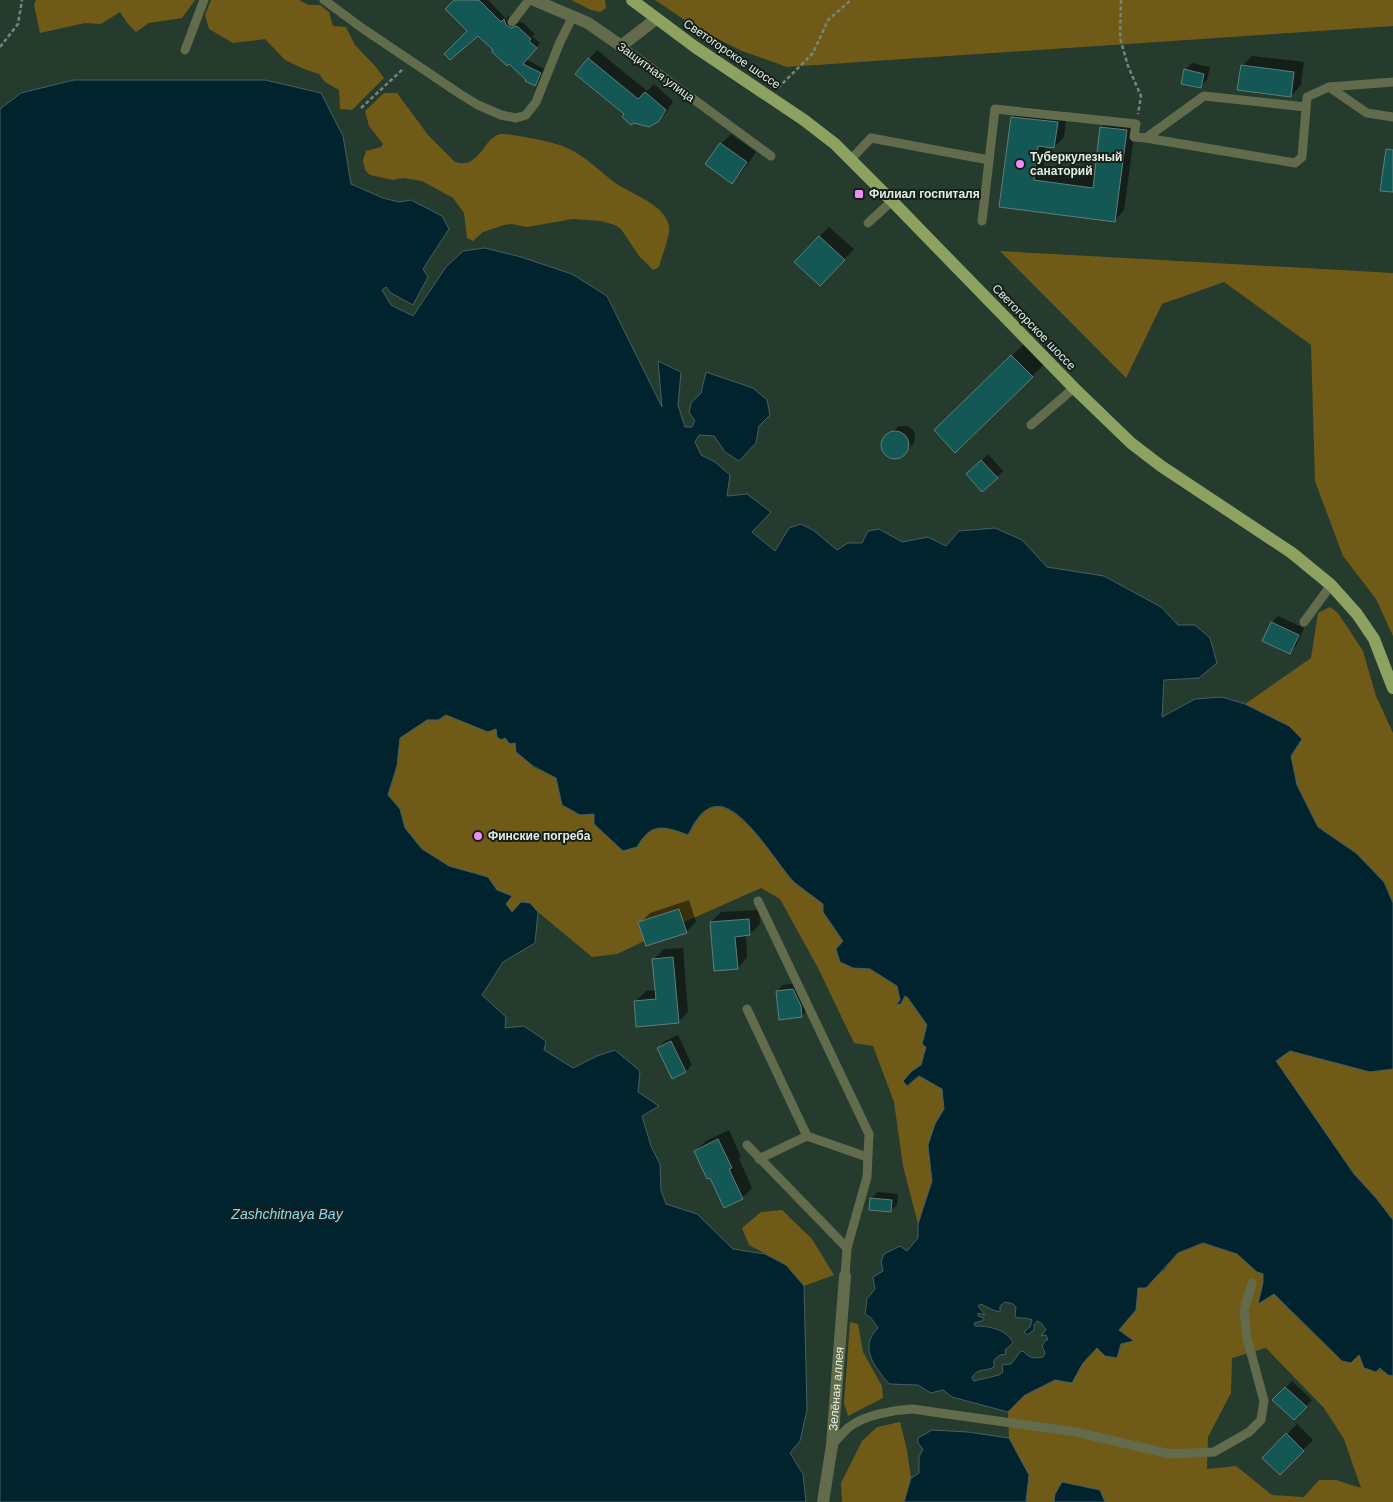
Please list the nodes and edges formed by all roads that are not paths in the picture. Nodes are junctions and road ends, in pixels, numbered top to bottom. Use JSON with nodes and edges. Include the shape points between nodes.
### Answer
{"nodes":[{"id":1,"x":204,"y":0,"type":"edge"},
{"id":2,"x":324,"y":0,"type":"edge"},
{"id":3,"x":529,"y":0,"type":"edge"},
{"id":4,"x":534,"y":0,"type":"edge"},
{"id":5,"x":632,"y":0,"type":"edge"},
{"id":6,"x":573,"y":16,"type":"junction"},
{"id":7,"x":656,"y":19,"type":"junction"},
{"id":8,"x":512,"y":22,"type":"dead end"},
{"id":9,"x":621,"y":46,"type":"junction"},
{"id":10,"x":185,"y":50,"type":"dead end"},
{"id":11,"x":1393,"y":82,"type":"edge"},
{"id":12,"x":1330,"y":87,"type":"junction"},
{"id":13,"x":1306,"y":107,"type":"junction"},
{"id":14,"x":1393,"y":117,"type":"edge"},
{"id":15,"x":1146,"y":138,"type":"junction"},
{"id":16,"x":771,"y":156,"type":"dead end"},
{"id":17,"x":851,"y":159,"type":"junction"},
{"id":18,"x":989,"y":160,"type":"junction"},
{"id":19,"x":892,"y":201,"type":"junction"},
{"id":20,"x":982,"y":221,"type":"dead end"},
{"id":21,"x":868,"y":223,"type":"dead end"},
{"id":22,"x":1074,"y":388,"type":"junction"},
{"id":23,"x":1031,"y":425,"type":"dead end"},
{"id":24,"x":1331,"y":585,"type":"junction"},
{"id":25,"x":1304,"y":622,"type":"dead end"},
{"id":26,"x":1393,"y":688,"type":"edge"},
{"id":27,"x":758,"y":901,"type":"dead end"},
{"id":28,"x":746,"y":1009,"type":"dead end"},
{"id":29,"x":807,"y":1136,"type":"junction"},
{"id":30,"x":747,"y":1145,"type":"dead end"},
{"id":31,"x":867,"y":1156,"type":"junction"},
{"id":32,"x":759,"y":1159,"type":"junction"},
{"id":33,"x":847,"y":1248,"type":"junction"},
{"id":34,"x":845,"y":1276,"type":"joint"},
{"id":35,"x":1252,"y":1283,"type":"dead end"},
{"id":36,"x":832,"y":1445,"type":"junction"},
{"id":37,"x":823,"y":1502,"type":"edge"}],
"edges":[{"from":1,"to":10,"type":"lane"},
{"from":2,"to":6,"type":"lane","via":[[478,105],[516,118],[526,114],[536,102]]},
{"from":3,"to":8,"type":"lane"},
{"from":4,"to":6,"type":"street","name":"Защитная улица"},
{"from":5,"to":7,"type":"main road","name":"Светогорское шоссе"},
{"from":6,"to":9,"type":"street","name":"Защитная улица"},
{"from":7,"to":9,"type":"street"},
{"from":7,"to":17,"type":"main road","name":"Светогорское шоссе","via":[[804,120]]},
{"from":9,"to":16,"type":"lane","name":"Защитная улица"},
{"from":11,"to":12,"type":"lane"},
{"from":12,"to":13,"type":"lane","via":[[1307,97]]},
{"from":12,"to":14,"type":"lane","via":[[1367,113]]},
{"from":13,"to":15,"type":"lane","via":[[1204,96]]},
{"from":13,"to":15,"type":"lane","via":[[1302,157],[1295,163]]},
{"from":15,"to":18,"type":"lane","via":[[1134,137],[1136,124],[995,109]]},
{"from":17,"to":18,"type":"lane","via":[[871,138]]},
{"from":17,"to":19,"type":"main road","name":"Светогорское шоссе"},
{"from":18,"to":20,"type":"lane"},
{"from":19,"to":21,"type":"lane"},
{"from":19,"to":22,"type":"main road","name":"Светогорское шоссе"},
{"from":22,"to":23,"type":"lane"},
{"from":22,"to":24,"type":"main road","name":"Светогорское шоссе","via":[[1116,430],[1153,460],[1292,553]]},
{"from":24,"to":25,"type":"lane"},
{"from":24,"to":26,"type":"main road","name":"Светогорское шоссе","via":[[1374,639]]},
{"from":27,"to":31,"type":"lane","via":[[869,1134]]},
{"from":28,"to":29,"type":"lane"},
{"from":29,"to":31,"type":"lane"},
{"from":29,"to":32,"type":"lane"},
{"from":30,"to":32,"type":"lane"},
{"from":31,"to":33,"type":"lane","via":[[867,1177]]},
{"from":32,"to":33,"type":"lane"},
{"from":33,"to":34,"type":"lane"},
{"from":34,"to":36,"type":"street","name":"Зелёная аллея"},
{"from":35,"to":36,"type":"lane","via":[[1244,1311],[1247,1338],[1264,1401],[1261,1420],[1249,1432],[1214,1452],[1170,1454],[1076,1432],[912,1409],[890,1410],[869,1417],[849,1427]]},
{"from":36,"to":37,"type":"street","name":"Зелёная аллея"}]}
